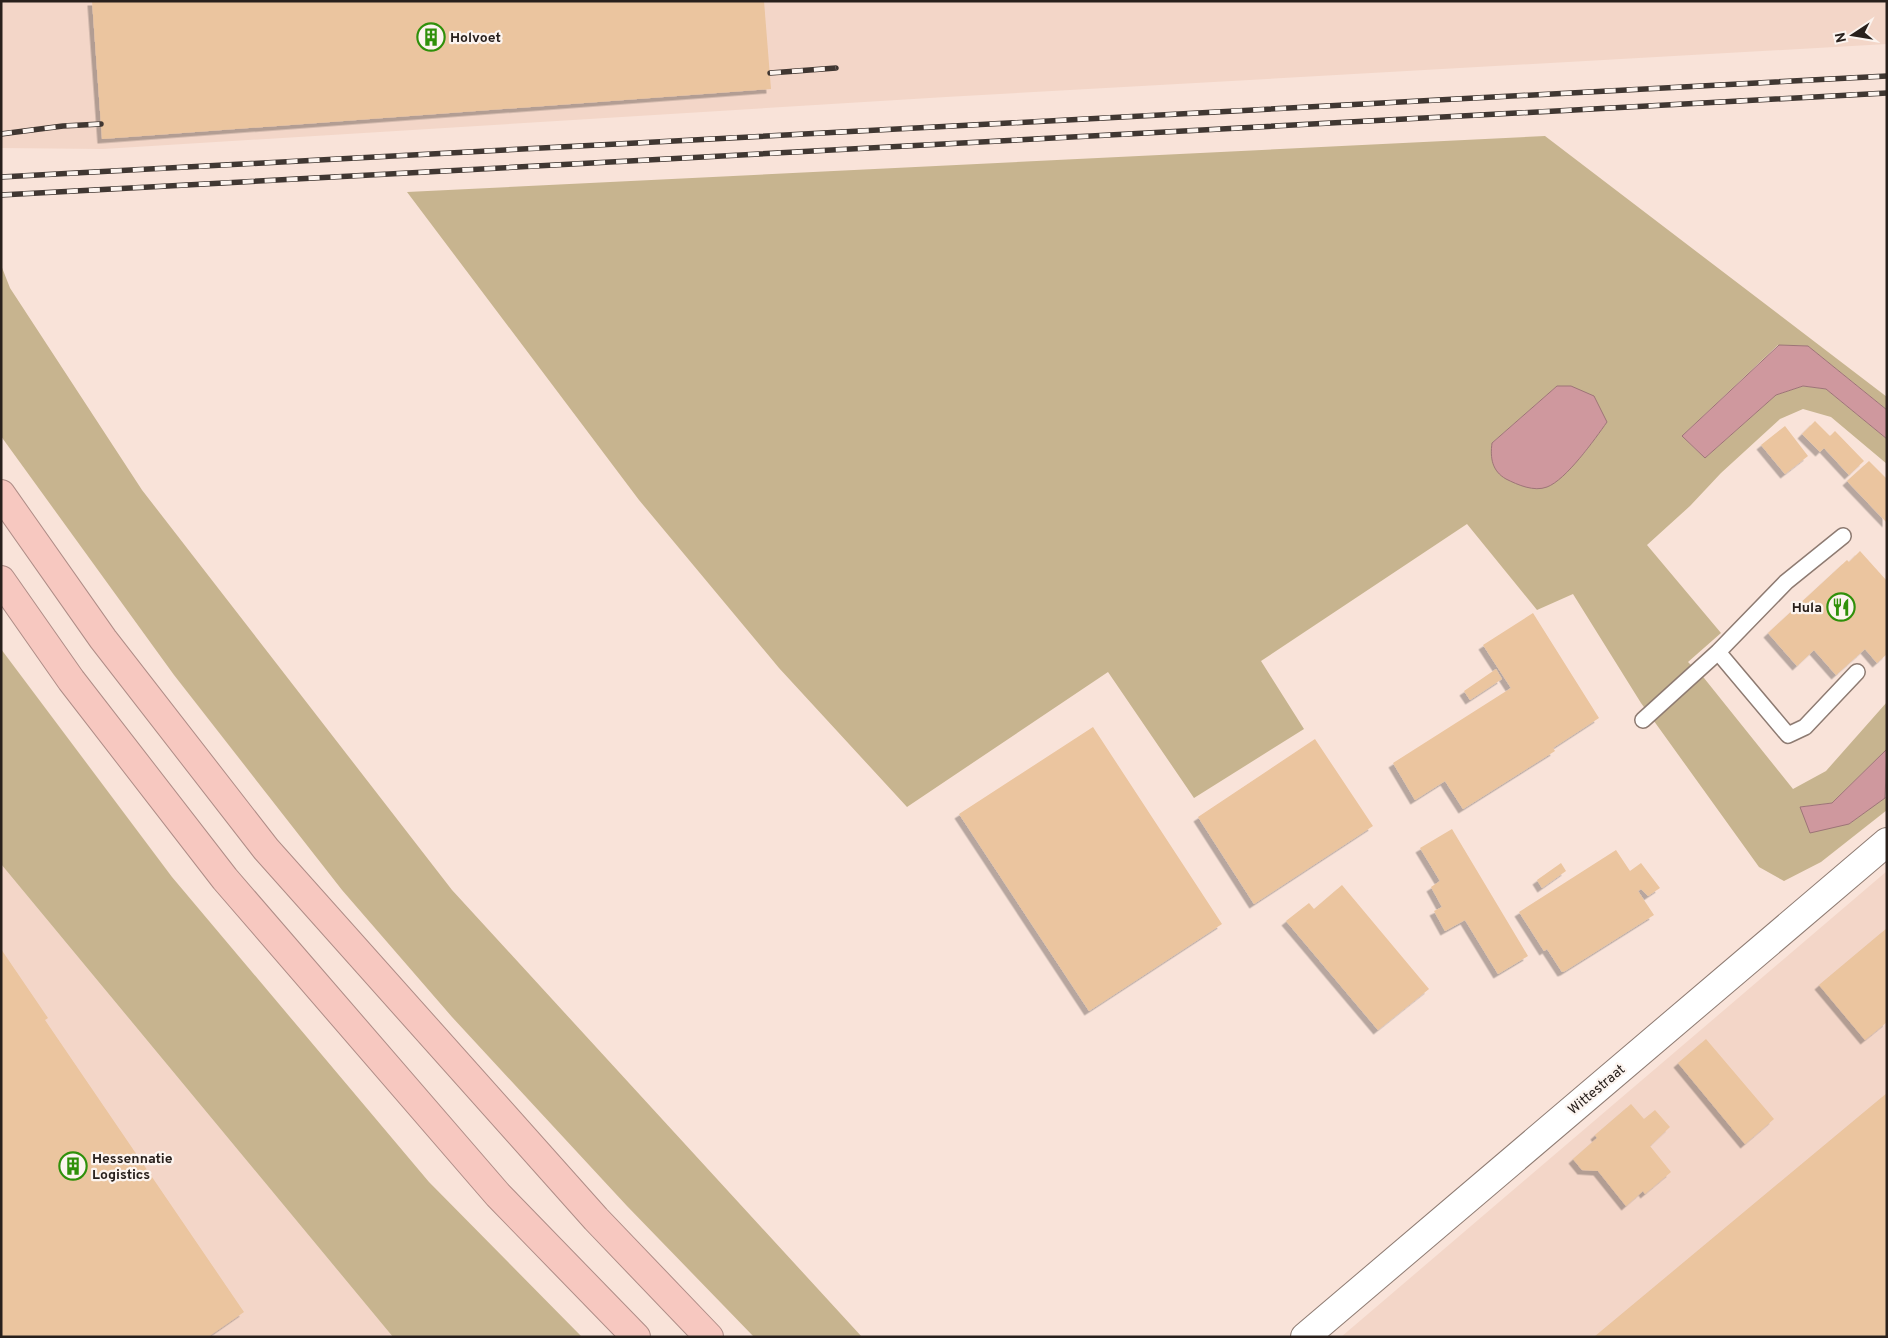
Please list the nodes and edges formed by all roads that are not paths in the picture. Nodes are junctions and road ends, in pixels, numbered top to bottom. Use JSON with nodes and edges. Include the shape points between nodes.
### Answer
{"nodes":[{"id":1,"x":1,"y":494,"type":"edge"},
{"id":2,"x":1843,"y":536,"type":"dead end"},
{"id":3,"x":1,"y":580,"type":"edge"},
{"id":4,"x":1718,"y":652,"type":"junction"},
{"id":5,"x":1857,"y":672,"type":"dead end"},
{"id":6,"x":1643,"y":720,"type":"dead end"},
{"id":7,"x":1887,"y":842,"type":"edge"},
{"id":8,"x":636,"y":1337,"type":"edge"},
{"id":9,"x":710,"y":1337,"type":"edge"},
{"id":10,"x":1305,"y":1337,"type":"edge"}],
"edges":[{"from":1,"to":9,"type":"highway","via":[[103,639],[266,850],[596,1219]]},
{"from":2,"to":4,"type":"lane","via":[[1786,582]]},
{"from":3,"to":8,"type":"highway","via":[[71,680],[225,879],[498,1195]]},
{"from":4,"to":5,"type":"lane","via":[[1788,735],[1805,727]]},
{"from":4,"to":6,"type":"lane"},
{"from":7,"to":10,"type":"street","name":"Wittestraat"}]}
